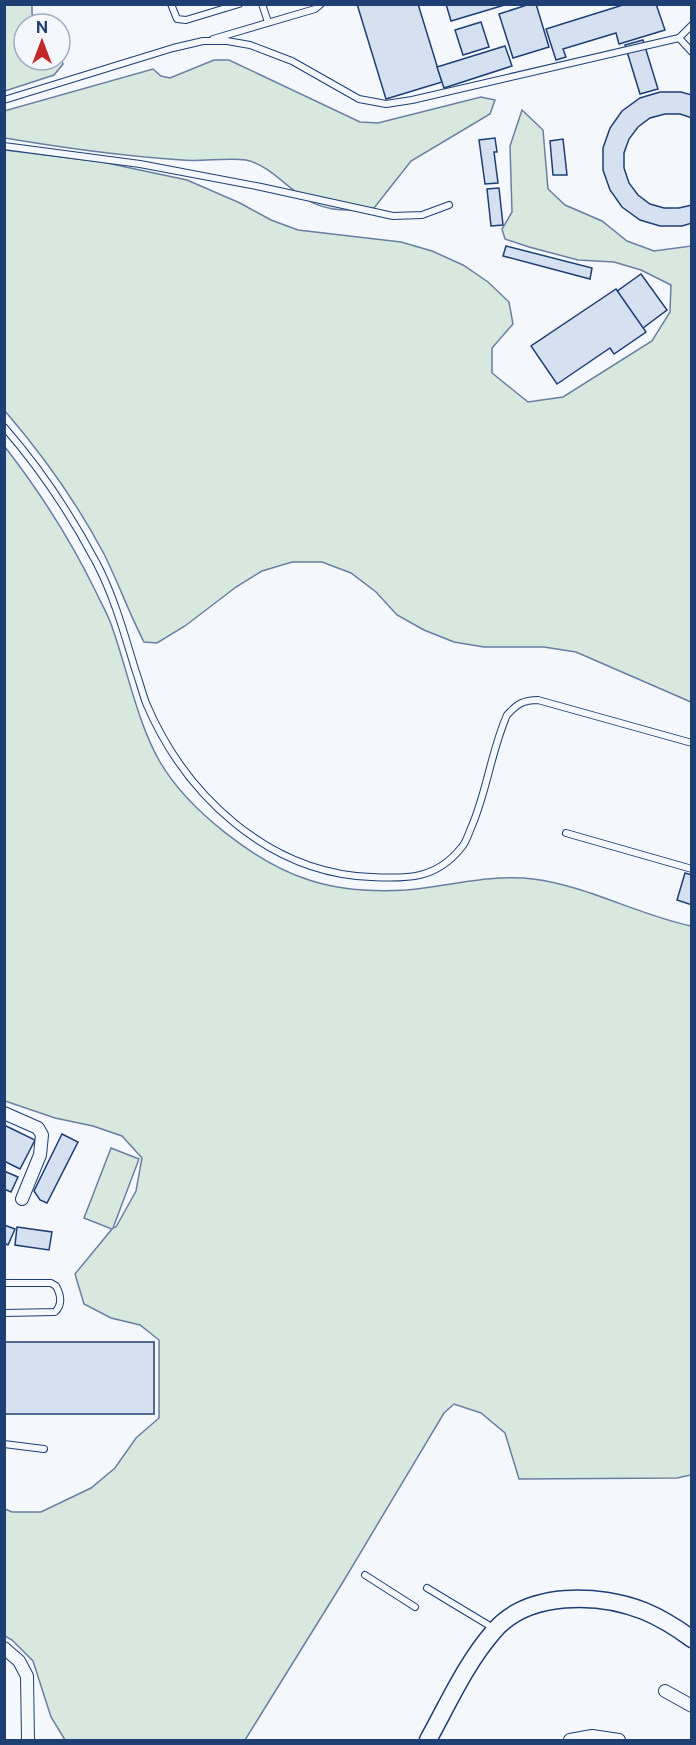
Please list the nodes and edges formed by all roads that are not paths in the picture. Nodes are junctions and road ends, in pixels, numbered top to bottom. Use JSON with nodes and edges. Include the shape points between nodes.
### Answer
{"nodes":[{"id":1,"x":171,"y":4,"type":"edge"},
{"id":2,"x":239,"y":4,"type":"edge"},
{"id":3,"x":262,"y":4,"type":"edge"},
{"id":4,"x":321,"y":4,"type":"edge"},
{"id":5,"x":267,"y":22,"type":"junction"},
{"id":6,"x":692,"y":25,"type":"edge"},
{"id":7,"x":679,"y":38,"type":"junction"},
{"id":8,"x":203,"y":41,"type":"junction"},
{"id":9,"x":692,"y":52,"type":"edge"},
{"id":10,"x":4,"y":100,"type":"edge"},
{"id":11,"x":4,"y":146,"type":"edge"},
{"id":12,"x":449,"y":205,"type":"dead end"},
{"id":13,"x":4,"y":427,"type":"edge"},
{"id":14,"x":692,"y":743,"type":"edge"},
{"id":15,"x":566,"y":833,"type":"dead end"},
{"id":16,"x":692,"y":869,"type":"edge"},
{"id":17,"x":4,"y":1113,"type":"edge"},
{"id":18,"x":22,"y":1199,"type":"dead end"},
{"id":19,"x":4,"y":1283,"type":"edge"},
{"id":20,"x":4,"y":1313,"type":"edge"},
{"id":21,"x":4,"y":1444,"type":"edge"},
{"id":22,"x":44,"y":1449,"type":"dead end"},
{"id":23,"x":365,"y":1575,"type":"dead end"},
{"id":24,"x":427,"y":1588,"type":"dead end"},
{"id":25,"x":415,"y":1607,"type":"dead end"},
{"id":26,"x":495,"y":1629,"type":"junction"},
{"id":27,"x":692,"y":1639,"type":"edge"},
{"id":28,"x":4,"y":1648,"type":"edge"},
{"id":29,"x":665,"y":1691,"type":"dead end"},
{"id":30,"x":692,"y":1706,"type":"edge"},
{"id":31,"x":28,"y":1740,"type":"edge"},
{"id":32,"x":428,"y":1740,"type":"edge"},
{"id":33,"x":570,"y":1740,"type":"edge"},
{"id":34,"x":619,"y":1740,"type":"edge"}],
"edges":[{"from":1,"to":2,"type":"lane","via":[[177,19],[186,20]]},
{"from":3,"to":5,"type":"lane"},
{"from":4,"to":5,"type":"lane"},
{"from":5,"to":8,"type":"lane"},
{"from":6,"to":7,"type":"lane"},
{"from":7,"to":8,"type":"lane","via":[[386,104],[359,99],[273,52],[227,41]]},
{"from":7,"to":9,"type":"lane"},
{"from":8,"to":10,"type":"lane"},
{"from":11,"to":12,"type":"lane","via":[[140,164],[393,216],[422,215]]},
{"from":13,"to":14,"type":"lane","via":[[58,500],[96,563],[118,614],[146,703],[170,748],[195,784],[226,816],[268,848],[310,867],[351,876],[406,879],[444,867],[463,846],[476,817],[502,725],[517,704],[525,700],[538,700]]},
{"from":15,"to":16,"type":"lane"},
{"from":17,"to":18,"type":"street","via":[[38,1128],[42,1135],[40,1155]]},
{"from":19,"to":20,"type":"lane","via":[[51,1283],[61,1300],[55,1312]]},
{"from":21,"to":22,"type":"lane"},
{"from":23,"to":25,"type":"lane"},
{"from":24,"to":26,"type":"lane"},
{"from":26,"to":27,"type":"main road","via":[[529,1606],[573,1599],[643,1611]]},
{"from":26,"to":32,"type":"main road","via":[[476,1654]]},
{"from":28,"to":31,"type":"street","via":[[19,1661],[27,1676]]},
{"from":29,"to":30,"type":"street"},
{"from":33,"to":34,"type":"street","via":[[592,1736]]}]}
